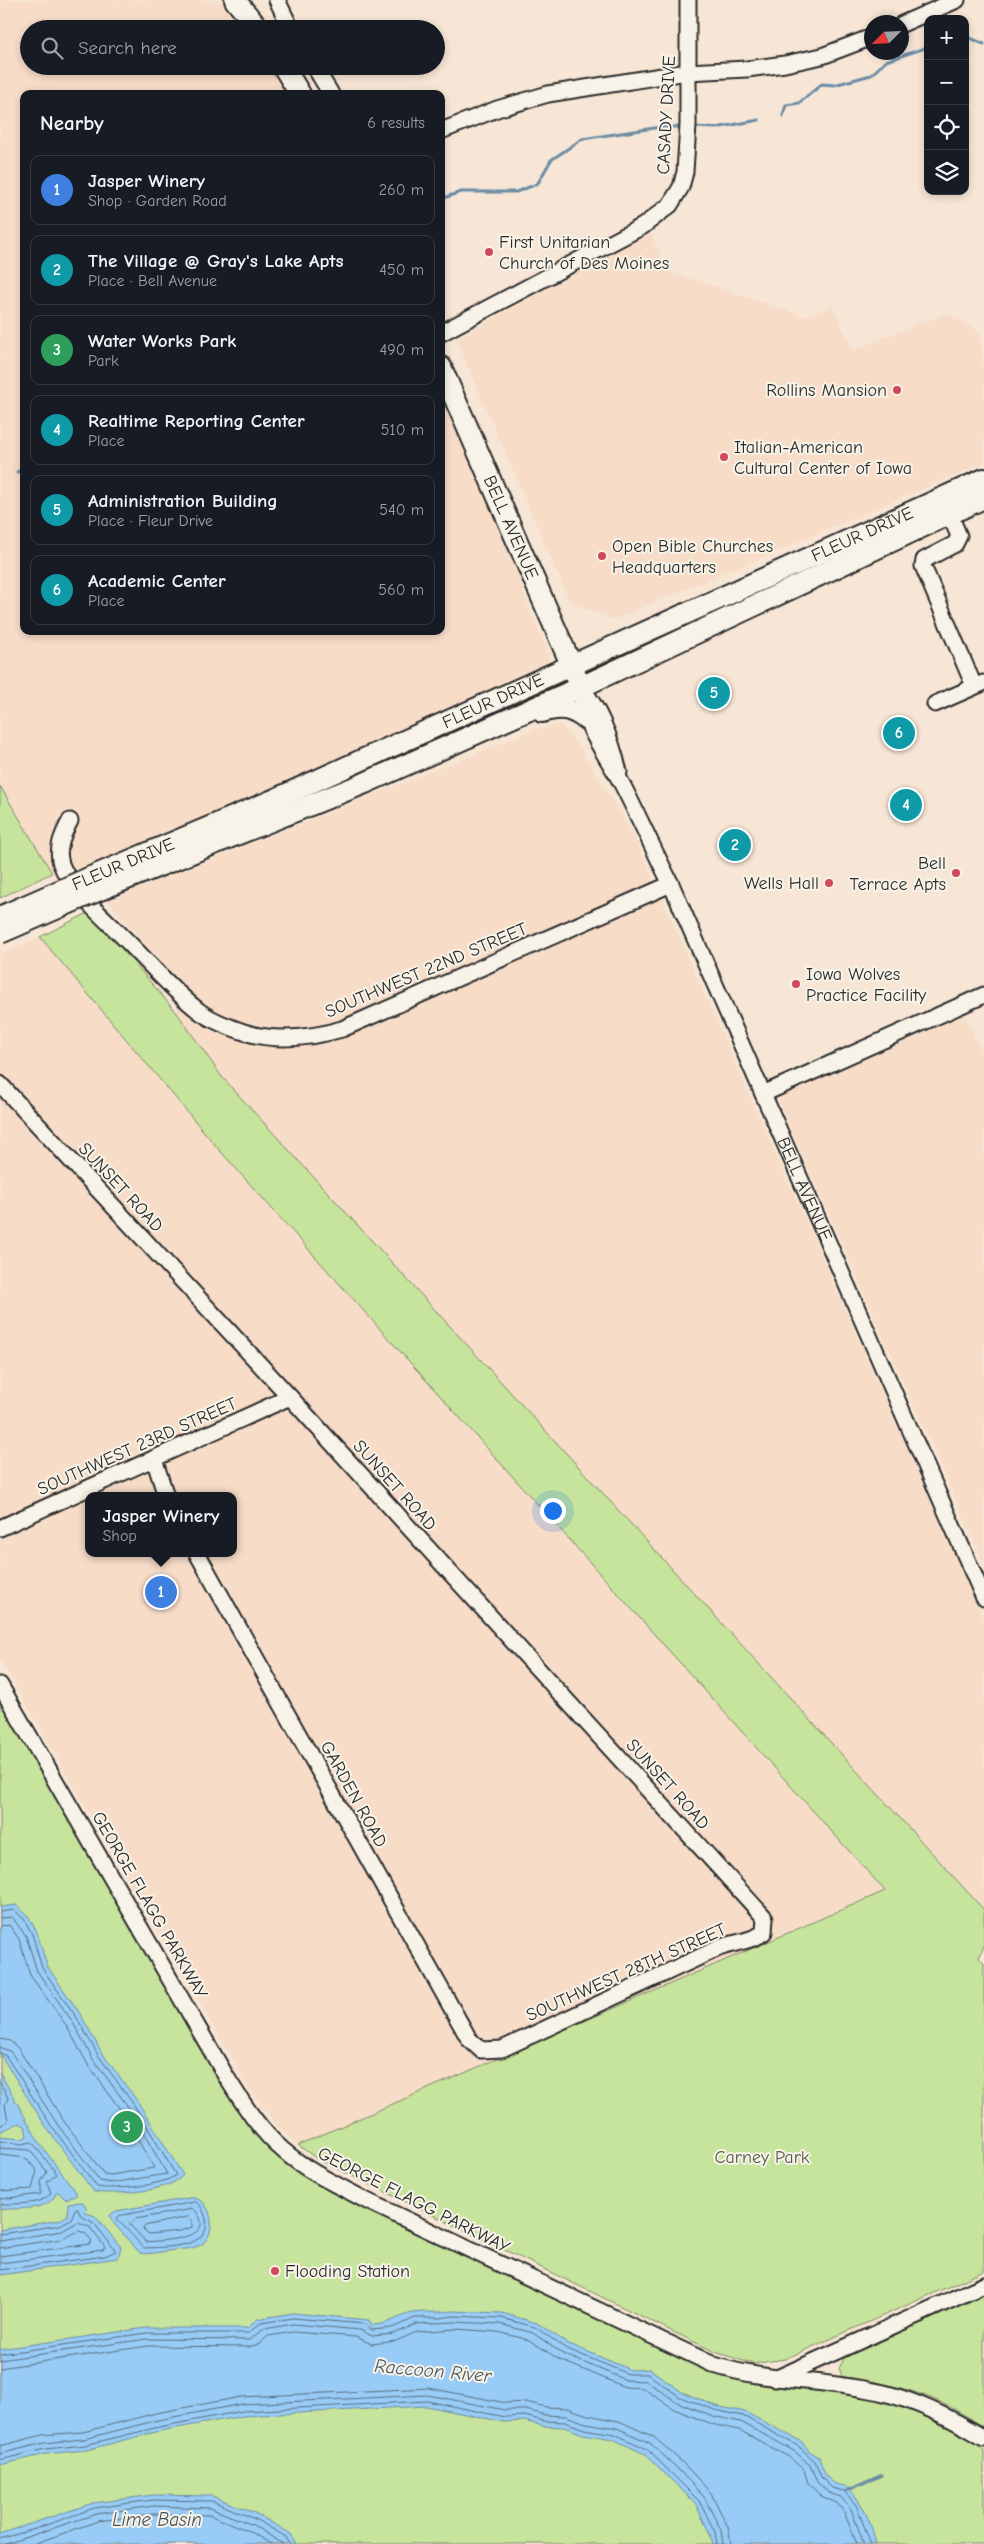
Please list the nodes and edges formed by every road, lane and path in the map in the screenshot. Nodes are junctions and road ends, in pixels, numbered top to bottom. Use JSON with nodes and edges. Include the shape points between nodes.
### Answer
{"nodes":[{"id":1,"x":235,"y":0,"type":"edge"},
{"id":2,"x":276,"y":0,"type":"edge"},
{"id":3,"x":688,"y":0,"type":"edge"},
{"id":4,"x":957,"y":0,"type":"edge"},
{"id":5,"x":252,"y":20,"type":"edge"},
{"id":6,"x":287,"y":20,"type":"edge"},
{"id":7,"x":909,"y":21,"type":"edge"},
{"id":8,"x":864,"y":40,"type":"edge"},
{"id":9,"x":687,"y":72,"type":"junction"},
{"id":10,"x":288,"y":75,"type":"edge"},
{"id":11,"x":319,"y":75,"type":"edge"},
{"id":12,"x":298,"y":90,"type":"edge"},
{"id":13,"x":329,"y":90,"type":"edge"},
{"id":14,"x":445,"y":129,"type":"edge"},
{"id":15,"x":445,"y":332,"type":"edge"},
{"id":16,"x":445,"y":376,"type":"edge"},
{"id":17,"x":984,"y":479,"type":"edge"},
{"id":18,"x":984,"y":498,"type":"edge"},
{"id":19,"x":946,"y":506,"type":"junction"},
{"id":20,"x":572,"y":666,"type":"junction"},
{"id":21,"x":979,"y":684,"type":"edge"},
{"id":22,"x":581,"y":687,"type":"junction"},
{"id":23,"x":935,"y":704,"type":"dead end"},
{"id":24,"x":587,"y":720,"type":"junction"},
{"id":25,"x":497,"y":724,"type":"junction"},
{"id":26,"x":622,"y":784,"type":"junction"},
{"id":27,"x":70,"y":820,"type":"dead end"},
{"id":28,"x":96,"y":883,"type":"junction"},
{"id":29,"x":671,"y":884,"type":"junction"},
{"id":30,"x":0,"y":917,"type":"edge"},
{"id":31,"x":0,"y":933,"type":"edge"},
{"id":32,"x":984,"y":995,"type":"edge"},
{"id":33,"x":0,"y":1084,"type":"edge"},
{"id":34,"x":763,"y":1094,"type":"junction"},
{"id":35,"x":290,"y":1398,"type":"junction"},
{"id":36,"x":154,"y":1459,"type":"junction"},
{"id":37,"x":165,"y":1492,"type":"edge"},
{"id":38,"x":0,"y":1528,"type":"edge"},
{"id":39,"x":199,"y":1557,"type":"edge"},
{"id":40,"x":984,"y":1598,"type":"edge"},
{"id":41,"x":0,"y":1685,"type":"edge"},
{"id":42,"x":760,"y":1913,"type":"joint"},
{"id":43,"x":481,"y":2050,"type":"joint"},
{"id":44,"x":984,"y":2285,"type":"edge"},
{"id":45,"x":774,"y":2379,"type":"junction"},
{"id":46,"x":984,"y":2438,"type":"edge"}],
"edges":[{"from":1,"to":5,"type":"main road"},
{"from":2,"to":6,"type":"street"},
{"from":3,"to":9,"type":"street","name":"CASADY DRIVE"},
{"from":4,"to":7,"type":"street"},
{"from":8,"to":9,"type":"street","via":[[822,56],[785,64]]},
{"from":9,"to":14,"type":"street","via":[[548,94]]},
{"from":9,"to":15,"type":"street","name":"CASADY DRIVE","via":[[685,172],[681,187],[664,211]]},
{"from":10,"to":12,"type":"main road"},
{"from":11,"to":13,"type":"street"},
{"from":16,"to":20,"type":"main road","name":"BELL AVENUE"},
{"from":17,"to":19,"type":"main road","name":"FLEUR DRIVE"},
{"from":18,"to":19,"type":"main road","name":"FLEUR DRIVE"},
{"from":19,"to":20,"type":"main road","name":"FLEUR DRIVE"},
{"from":19,"to":21,"type":"street","via":[[959,536],[955,544],[924,560],[923,566]]},
{"from":19,"to":22,"type":"main road","name":"FLEUR DRIVE"},
{"from":20,"to":22,"type":"main road","name":"BELL AVENUE"},
{"from":20,"to":28,"type":"main road","name":"FLEUR DRIVE"},
{"from":21,"to":23,"type":"street"},
{"from":22,"to":24,"type":"street","name":"BELL AVENUE","via":[[582,707]]},
{"from":22,"to":25,"type":"main road","name":"FLEUR DRIVE"},
{"from":22,"to":26,"type":"street","name":"BELL AVENUE","via":[[592,701],[614,749]]},
{"from":24,"to":25,"type":"main road","via":[[575,711],[556,708]]},
{"from":24,"to":26,"type":"street","name":"BELL AVENUE"},
{"from":25,"to":28,"type":"main road","name":"FLEUR DRIVE","via":[[365,783]]},
{"from":26,"to":29,"type":"street","name":"BELL AVENUE"},
{"from":27,"to":29,"type":"street","name":"SOUTHWEST 22ND STREET","via":[[60,844],[61,862],[71,881],[200,1012],[244,1032],[261,1036],[293,1038],[342,1028]]},
{"from":28,"to":30,"type":"main road","name":"FLEUR DRIVE","bridge":true},
{"from":28,"to":31,"type":"main road","name":"FLEUR DRIVE","bridge":true},
{"from":29,"to":34,"type":"street","name":"BELL AVENUE"},
{"from":32,"to":34,"type":"street"},
{"from":33,"to":35,"type":"street","name":"SUNSET ROAD"},
{"from":34,"to":40,"type":"street","name":"BELL AVENUE"},
{"from":35,"to":36,"type":"street","name":"SOUTHWEST 23RD STREET"},
{"from":35,"to":42,"type":"street","name":"SUNSET ROAD"},
{"from":36,"to":37,"type":"street"},
{"from":36,"to":38,"type":"street","name":"SOUTHWEST 23RD STREET"},
{"from":39,"to":43,"type":"street","name":"GARDEN ROAD","via":[[469,2040]]},
{"from":41,"to":45,"type":"street","name":"GEORGE FLAGG PARKWAY","via":[[228,2078],[250,2114],[286,2153],[368,2201],[686,2353],[742,2374]]},
{"from":42,"to":43,"type":"street","name":"SOUTHWEST 28TH STREET","via":[[766,1925],[759,1937],[719,1948],[502,2049]]},
{"from":44,"to":45,"type":"street"},
{"from":45,"to":46,"type":"street","name":"GEORGE FLAGG PARKWAY","via":[[883,2393],[936,2411]]}]}
